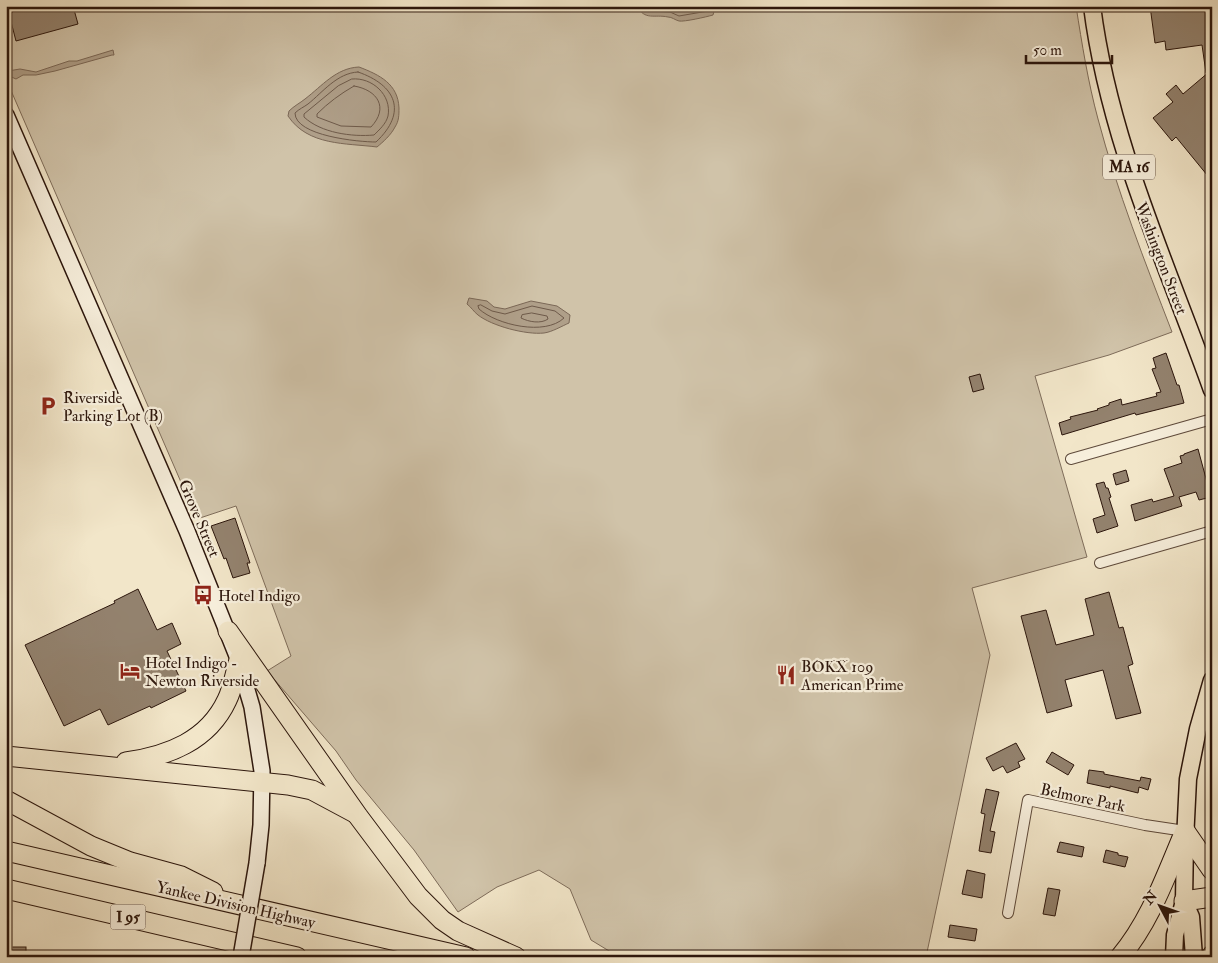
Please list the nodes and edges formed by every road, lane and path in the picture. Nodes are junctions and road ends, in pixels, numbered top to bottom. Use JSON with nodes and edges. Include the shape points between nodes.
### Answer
{"nodes":[{"id":1,"x":1092,"y":6,"type":"edge"},
{"id":2,"x":6,"y":115,"type":"edge"},
{"id":3,"x":1212,"y":390,"type":"edge"},
{"id":4,"x":1212,"y":419,"type":"edge"},
{"id":5,"x":1071,"y":459,"type":"dead end"},
{"id":6,"x":1212,"y":531,"type":"edge"},
{"id":7,"x":1100,"y":563,"type":"dead end"},
{"id":8,"x":228,"y":631,"type":"junction"},
{"id":9,"x":239,"y":660,"type":"junction"},
{"id":10,"x":1212,"y":680,"type":"edge"},
{"id":11,"x":9,"y":756,"type":"edge"},
{"id":12,"x":101,"y":766,"type":"junction"},
{"id":13,"x":262,"y":782,"type":"junction"},
{"id":14,"x":6,"y":800,"type":"edge"},
{"id":15,"x":358,"y":816,"type":"junction"},
{"id":16,"x":1185,"y":831,"type":"junction"},
{"id":17,"x":6,"y":852,"type":"edge"},
{"id":18,"x":1212,"y":870,"type":"edge"},
{"id":19,"x":6,"y":890,"type":"edge"},
{"id":20,"x":1212,"y":897,"type":"edge"},
{"id":21,"x":1184,"y":901,"type":"junction"},
{"id":22,"x":236,"y":904,"type":"junction"},
{"id":23,"x":1008,"y":913,"type":"dead end"},
{"id":24,"x":245,"y":951,"type":"edge"},
{"id":25,"x":271,"y":957,"type":"edge"},
{"id":26,"x":297,"y":957,"type":"edge"},
{"id":27,"x":466,"y":957,"type":"edge"},
{"id":28,"x":516,"y":957,"type":"edge"},
{"id":29,"x":1120,"y":957,"type":"edge"},
{"id":30,"x":1174,"y":957,"type":"edge"},
{"id":31,"x":1194,"y":957,"type":"edge"}],
"edges":[{"from":1,"to":3,"type":"main road","name":"Washington Street","number":"MA 16","via":[[1103,68],[1125,152],[1157,247]]},
{"from":2,"to":8,"type":"main road","name":"Grove Street"},
{"from":4,"to":5,"type":"street"},
{"from":6,"to":7,"type":"street"},
{"from":8,"to":9,"type":"main road","name":"Grove Street"},
{"from":8,"to":15,"type":"highway"},
{"from":9,"to":12,"type":"highway","via":[[224,707],[198,737],[164,754]]},
{"from":9,"to":13,"type":"main road","name":"Grove Street","via":[[249,694]]},
{"from":10,"to":16,"type":"main road","via":[[1191,761]]},
{"from":11,"to":12,"type":"highway"},
{"from":12,"to":13,"type":"highway"},
{"from":13,"to":15,"type":"highway","via":[[312,790]]},
{"from":13,"to":24,"type":"main road","name":"Grove Street","bridge":true,"via":[[262,825]]},
{"from":14,"to":22,"type":"highway","via":[[84,843],[130,862],[182,876]]},
{"from":15,"to":28,"type":"highway","via":[[418,896],[442,920],[463,934]]},
{"from":16,"to":18,"type":"highway"},
{"from":16,"to":21,"type":"main road"},
{"from":16,"to":23,"type":"street","name":"Belmore Park","via":[[1028,800]]},
{"from":16,"to":29,"type":"highway","via":[[1152,909]]},
{"from":17,"to":22,"type":"highway","name":"Yankee Division Highway","number":"I 95"},
{"from":19,"to":24,"type":"highway","number":"I 95"},
{"from":20,"to":21,"type":"highway"},
{"from":21,"to":30,"type":"main road","via":[[1175,935]]},
{"from":21,"to":31,"type":"main road","via":[[1191,917]]},
{"from":22,"to":27,"type":"highway","name":"Yankee Division Highway","number":"I 95"},
{"from":24,"to":25,"type":"highway"},
{"from":24,"to":26,"type":"highway","number":"I 95"}]}
